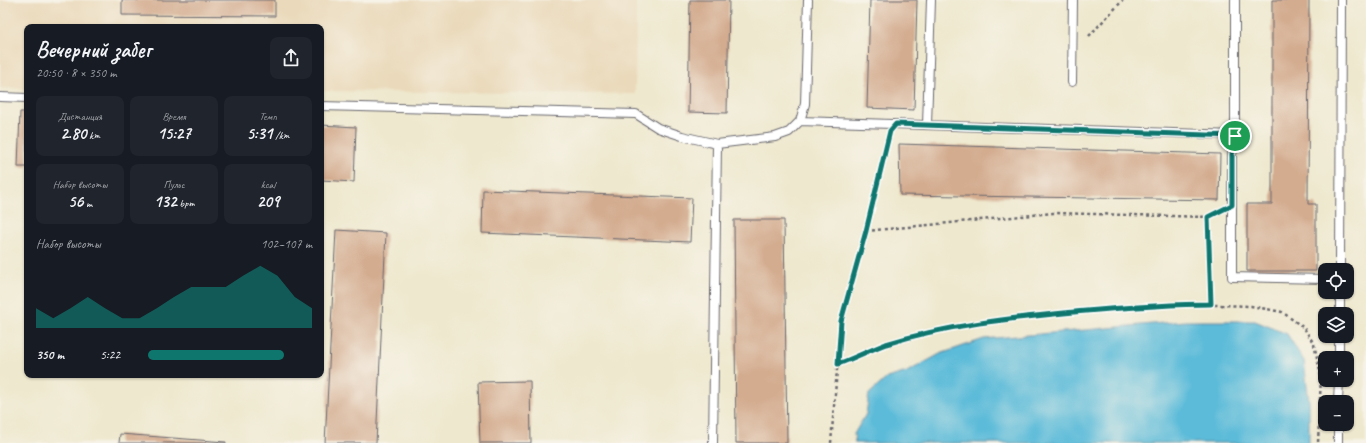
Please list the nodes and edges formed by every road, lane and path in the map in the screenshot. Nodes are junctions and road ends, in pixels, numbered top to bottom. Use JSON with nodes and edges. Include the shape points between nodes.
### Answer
{"nodes":[{"id":1,"x":808,"y":0,"type":"edge"},
{"id":2,"x":931,"y":0,"type":"edge"},
{"id":3,"x":1073,"y":0,"type":"edge"},
{"id":4,"x":1123,"y":0,"type":"edge"},
{"id":5,"x":1235,"y":0,"type":"edge"},
{"id":6,"x":1341,"y":0,"type":"edge"},
{"id":7,"x":1072,"y":52,"type":"junction"},
{"id":8,"x":1072,"y":82,"type":"dead end"},
{"id":9,"x":0,"y":97,"type":"edge"},
{"id":10,"x":24,"y":98,"type":"edge"},
{"id":11,"x":324,"y":106,"type":"edge"},
{"id":12,"x":800,"y":121,"type":"junction"},
{"id":13,"x":896,"y":124,"type":"junction"},
{"id":14,"x":927,"y":125,"type":"junction"},
{"id":15,"x":1235,"y":136,"type":"junction"},
{"id":16,"x":717,"y":144,"type":"junction"},
{"id":17,"x":1232,"y":205,"type":"junction"},
{"id":18,"x":1208,"y":217,"type":"junction"},
{"id":19,"x":866,"y":231,"type":"junction"},
{"id":20,"x":1340,"y":263,"type":"edge"},
{"id":21,"x":1318,"y":279,"type":"edge"},
{"id":22,"x":1211,"y":304,"type":"junction"},
{"id":23,"x":838,"y":364,"type":"junction"},
{"id":24,"x":1338,"y":431,"type":"edge"},
{"id":25,"x":713,"y":443,"type":"edge"},
{"id":26,"x":831,"y":443,"type":"edge"},
{"id":27,"x":1318,"y":443,"type":"edge"},
{"id":28,"x":1338,"y":443,"type":"edge"}],
"edges":[{"from":1,"to":12,"type":"lane","via":[[805,104]]},
{"from":2,"to":14,"type":"lane"},
{"from":3,"to":7,"type":"lane"},
{"from":4,"to":7,"type":"path"},
{"from":5,"to":15,"type":"lane"},
{"from":6,"to":20,"type":"lane"},
{"from":7,"to":8,"type":"lane"},
{"from":9,"to":10,"type":"lane"},
{"from":11,"to":16,"type":"lane","via":[[636,114],[658,128]]},
{"from":12,"to":13,"type":"lane"},
{"from":12,"to":16,"type":"lane","via":[[789,132],[774,137]]},
{"from":13,"to":14,"type":"lane"},
{"from":13,"to":19,"type":"path","via":[[890,131]]},
{"from":14,"to":15,"type":"lane"},
{"from":15,"to":17,"type":"lane","via":[[1232,155]]},
{"from":16,"to":25,"type":"lane"},
{"from":17,"to":18,"type":"path"},
{"from":17,"to":21,"type":"lane","via":[[1232,277]]},
{"from":18,"to":19,"type":"path","via":[[1053,213]]},
{"from":18,"to":22,"type":"path"},
{"from":19,"to":23,"type":"path","via":[[841,321]]},
{"from":22,"to":23,"type":"path","via":[[1046,315],[947,329],[886,344]]},
{"from":22,"to":27,"type":"path","via":[[1251,306],[1282,312],[1304,328],[1314,344],[1321,376]]},
{"from":23,"to":26,"type":"path"},
{"from":24,"to":28,"type":"lane"}]}
